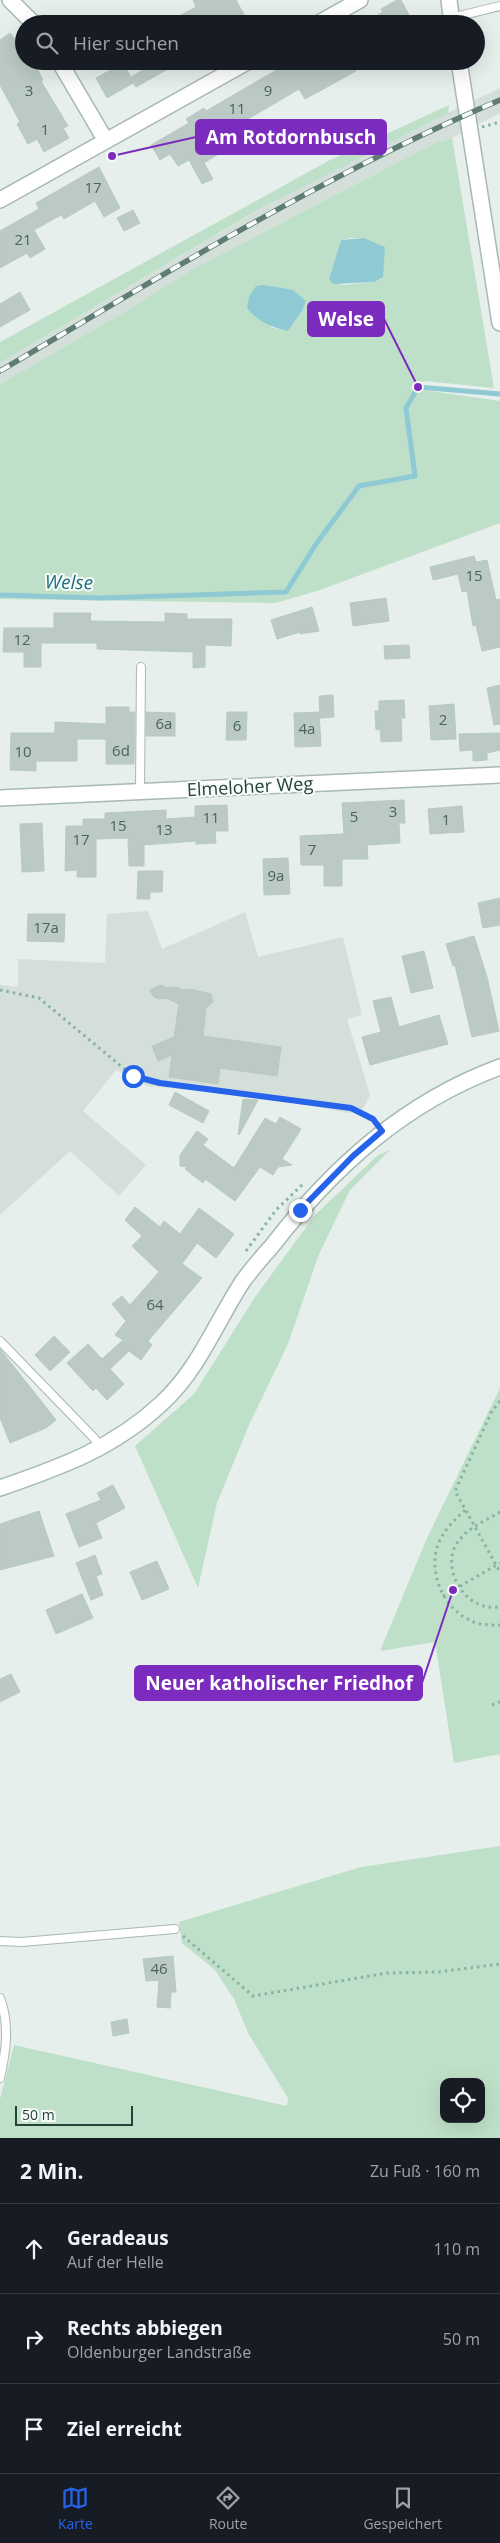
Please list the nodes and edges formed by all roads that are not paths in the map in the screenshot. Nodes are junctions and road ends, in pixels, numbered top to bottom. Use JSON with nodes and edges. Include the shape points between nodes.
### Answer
{"nodes":[{"id":1,"x":10,"y":0,"type":"edge"},
{"id":2,"x":360,"y":0,"type":"edge"},
{"id":3,"x":448,"y":0,"type":"edge"},
{"id":4,"x":500,"y":6,"type":"edge"},
{"id":5,"x":25,"y":15,"type":"edge"},
{"id":6,"x":333,"y":15,"type":"edge"},
{"id":7,"x":451,"y":15,"type":"edge"},
{"id":8,"x":471,"y":15,"type":"edge"},
{"id":9,"x":64,"y":70,"type":"edge"},
{"id":10,"x":233,"y":70,"type":"edge"},
{"id":11,"x":460,"y":70,"type":"edge"},
{"id":12,"x":106,"y":141,"type":"junction"},
{"id":13,"x":0,"y":200,"type":"edge"},
{"id":14,"x":500,"y":323,"type":"edge"},
{"id":15,"x":141,"y":667,"type":"dead end"},
{"id":16,"x":500,"y":775,"type":"edge"},
{"id":17,"x":140,"y":792,"type":"junction"},
{"id":18,"x":0,"y":798,"type":"edge"},
{"id":19,"x":500,"y":1067,"type":"edge"},
{"id":20,"x":0,"y":1341,"type":"edge"},
{"id":21,"x":101,"y":1449,"type":"junction"},
{"id":22,"x":0,"y":1488,"type":"edge"},
{"id":23,"x":176,"y":1929,"type":"road end"},
{"id":24,"x":0,"y":1941,"type":"edge"},
{"id":25,"x":0,"y":1998,"type":"edge"},
{"id":26,"x":0,"y":2078,"type":"edge"}],
"edges":[{"from":1,"to":5,"type":"street"},
{"from":2,"to":6,"type":"street"},
{"from":3,"to":7,"type":"street"},
{"from":4,"to":8,"type":"lane"},
{"from":9,"to":12,"type":"street"},
{"from":10,"to":12,"type":"street"},
{"from":11,"to":14,"type":"street"},
{"from":12,"to":13,"type":"street"},
{"from":15,"to":17,"type":"lane"},
{"from":16,"to":17,"type":"street","name":"Elmeloher Weg"},
{"from":17,"to":18,"type":"street","name":"Elmeloher Weg"},
{"from":19,"to":21,"type":"street","via":[[432,1097],[382,1131],[353,1156],[300,1210],[244,1279],[189,1372],[163,1402]]},
{"from":20,"to":21,"type":"lane"},
{"from":21,"to":22,"type":"street"},
{"from":23,"to":24,"type":"lane"},
{"from":25,"to":26,"type":"lane","via":[[7,2049]]}]}
